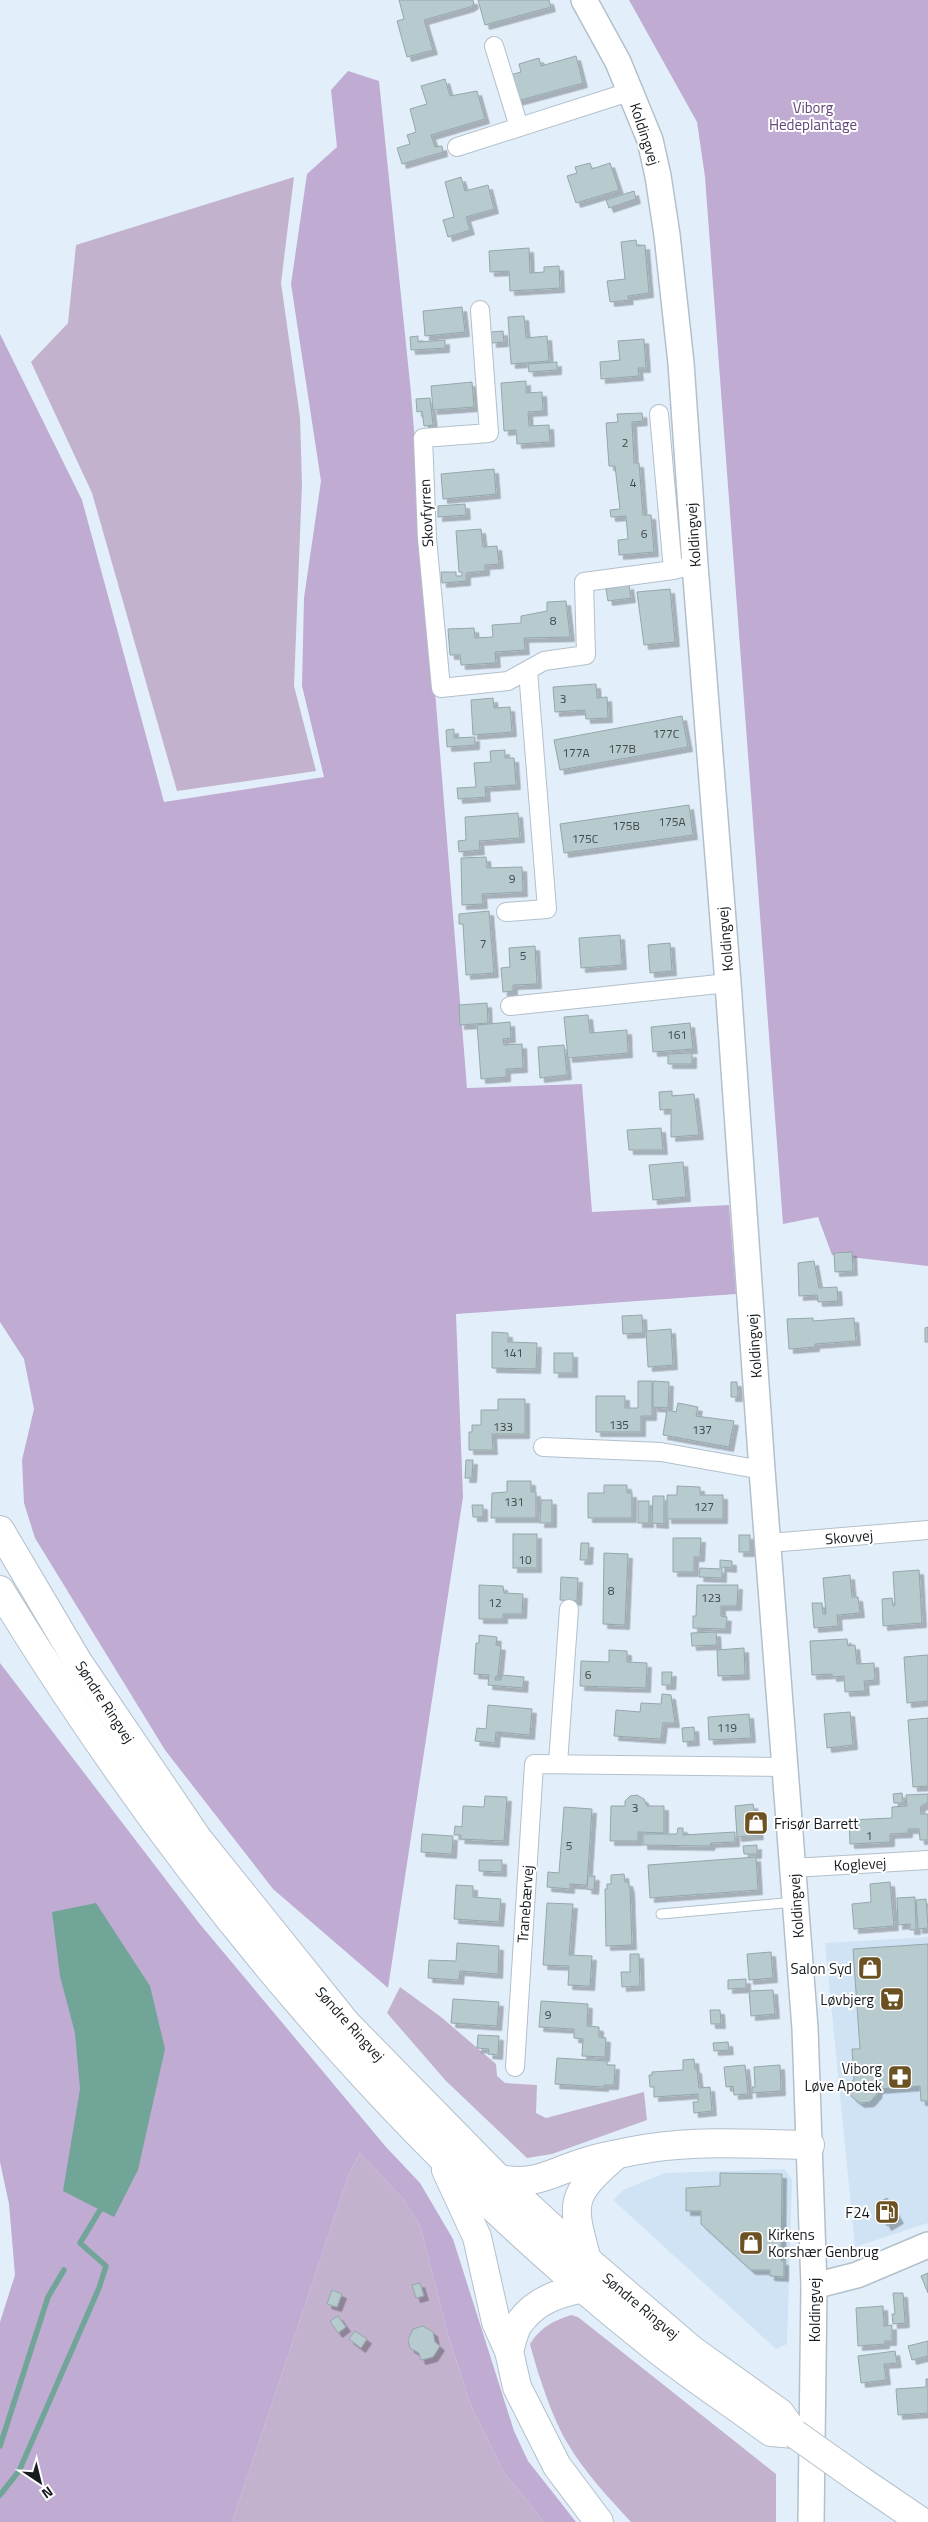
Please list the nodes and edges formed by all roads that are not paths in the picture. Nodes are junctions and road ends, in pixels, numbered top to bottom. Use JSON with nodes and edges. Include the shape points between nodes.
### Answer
{"nodes":[{"id":1,"x":584,"y":0,"type":"edge"},
{"id":2,"x":494,"y":46,"type":"dead end"},
{"id":3,"x":632,"y":91,"type":"junction"},
{"id":4,"x":519,"y":127,"type":"junction"},
{"id":5,"x":457,"y":147,"type":"dead end"},
{"id":6,"x":480,"y":310,"type":"dead end"},
{"id":7,"x":659,"y":414,"type":"dead end"},
{"id":8,"x":684,"y":568,"type":"junction"},
{"id":9,"x":528,"y":671,"type":"junction"},
{"id":10,"x":506,"y":912,"type":"dead end"},
{"id":11,"x":728,"y":983,"type":"junction"},
{"id":12,"x":510,"y":1006,"type":"dead end"},
{"id":13,"x":543,"y":1446,"type":"dead end"},
{"id":14,"x":762,"y":1470,"type":"junction"},
{"id":15,"x":0,"y":1530,"type":"edge"},
{"id":16,"x":928,"y":1530,"type":"edge"},
{"id":17,"x":769,"y":1543,"type":"junction"},
{"id":18,"x":0,"y":1590,"type":"edge"},
{"id":19,"x":569,"y":1608,"type":"dead end"},
{"id":20,"x":558,"y":1763,"type":"junction"},
{"id":21,"x":785,"y":1767,"type":"junction"},
{"id":22,"x":928,"y":1860,"type":"edge"},
{"id":23,"x":793,"y":1868,"type":"junction"},
{"id":24,"x":795,"y":1902,"type":"junction"},
{"id":25,"x":661,"y":1914,"type":"dead end"},
{"id":26,"x":515,"y":2067,"type":"dead end"},
{"id":27,"x":810,"y":2145,"type":"junction"},
{"id":28,"x":438,"y":2152,"type":"junction"},
{"id":29,"x":617,"y":2154,"type":"junction"},
{"id":30,"x":499,"y":2179,"type":"junction"},
{"id":31,"x":928,"y":2245,"type":"edge"},
{"id":32,"x":587,"y":2260,"type":"junction"},
{"id":33,"x":814,"y":2286,"type":"junction"},
{"id":34,"x":584,"y":2288,"type":"junction"},
{"id":35,"x":509,"y":2351,"type":"junction"},
{"id":36,"x":762,"y":2414,"type":"junction"},
{"id":37,"x":599,"y":2522,"type":"edge"},
{"id":38,"x":811,"y":2522,"type":"edge"},
{"id":39,"x":922,"y":2522,"type":"edge"}],
"edges":[{"from":1,"to":3,"type":"street","name":"Koldingvej"},
{"from":2,"to":4,"type":"street"},
{"from":3,"to":4,"type":"street","name":"Koldingvej"},
{"from":3,"to":8,"type":"street","name":"Koldingvej","via":[[656,167],[681,363]]},
{"from":4,"to":5,"type":"street","name":"Koldingvej"},
{"from":6,"to":9,"type":"street","name":"Skovfyrren","via":[[489,433],[423,438],[427,538],[441,688],[508,681]]},
{"from":7,"to":8,"type":"street"},
{"from":8,"to":9,"type":"street","name":"Skovfyrren","via":[[584,582],[586,655],[544,660]]},
{"from":8,"to":11,"type":"street","name":"Koldingvej"},
{"from":9,"to":10,"type":"street","via":[[546,909]]},
{"from":11,"to":12,"type":"street","name":"Koldingvej"},
{"from":11,"to":14,"type":"street","name":"Koldingvej"},
{"from":13,"to":14,"type":"street","via":[[661,1452]]},
{"from":14,"to":17,"type":"street","name":"Koldingvej"},
{"from":15,"to":30,"type":"main road","name":"Søndre Ringvej","via":[[78,1662],[198,1839],[346,2023]]},
{"from":16,"to":17,"type":"street","name":"Skovvej"},
{"from":17,"to":21,"type":"street","name":"Koldingvej"},
{"from":18,"to":28,"type":"main road","name":"Søndre Ringvej","via":[[87,1727],[236,1928],[292,1995]]},
{"from":19,"to":20,"type":"street"},
{"from":20,"to":21,"type":"street","name":"Tranebærvej"},
{"from":20,"to":26,"type":"street","name":"Tranebærvej","via":[[534,1764]]},
{"from":21,"to":23,"type":"street","name":"Koldingvej"},
{"from":22,"to":23,"type":"street","name":"Koglevej"},
{"from":23,"to":24,"type":"street","name":"Koldingvej"},
{"from":24,"to":25,"type":"lane"},
{"from":24,"to":27,"type":"street","name":"Koldingvej","via":[[805,2021]]},
{"from":27,"to":29,"type":"main road","via":[[703,2143]]},
{"from":27,"to":33,"type":"street","name":"Koldingvej"},
{"from":28,"to":34,"type":"main road","name":"Søndre Ringvej","via":[[505,2218]]},
{"from":28,"to":35,"type":"main road","via":[[477,2237],[496,2322]]},
{"from":29,"to":30,"type":"main road","via":[[537,2180]]},
{"from":29,"to":32,"type":"main road","via":[[590,2178],[579,2198],[576,2220]]},
{"from":30,"to":32,"type":"main road","name":"Søndre Ringvej"},
{"from":31,"to":33,"type":"street","via":[[857,2275]]},
{"from":32,"to":36,"type":"main road","name":"Søndre Ringvej"},
{"from":33,"to":38,"type":"street","name":"Koldingvej"},
{"from":34,"to":35,"type":"main road","via":[[559,2293],[539,2304],[519,2323]]},
{"from":34,"to":36,"type":"main road","name":"Søndre Ringvej","via":[[660,2351]]},
{"from":35,"to":37,"type":"main road","via":[[517,2387],[557,2466]]},
{"from":36,"to":39,"type":"main road","name":"Søndre Ringvej","bridge":true,"via":[[780,2413],[795,2434]]}]}
